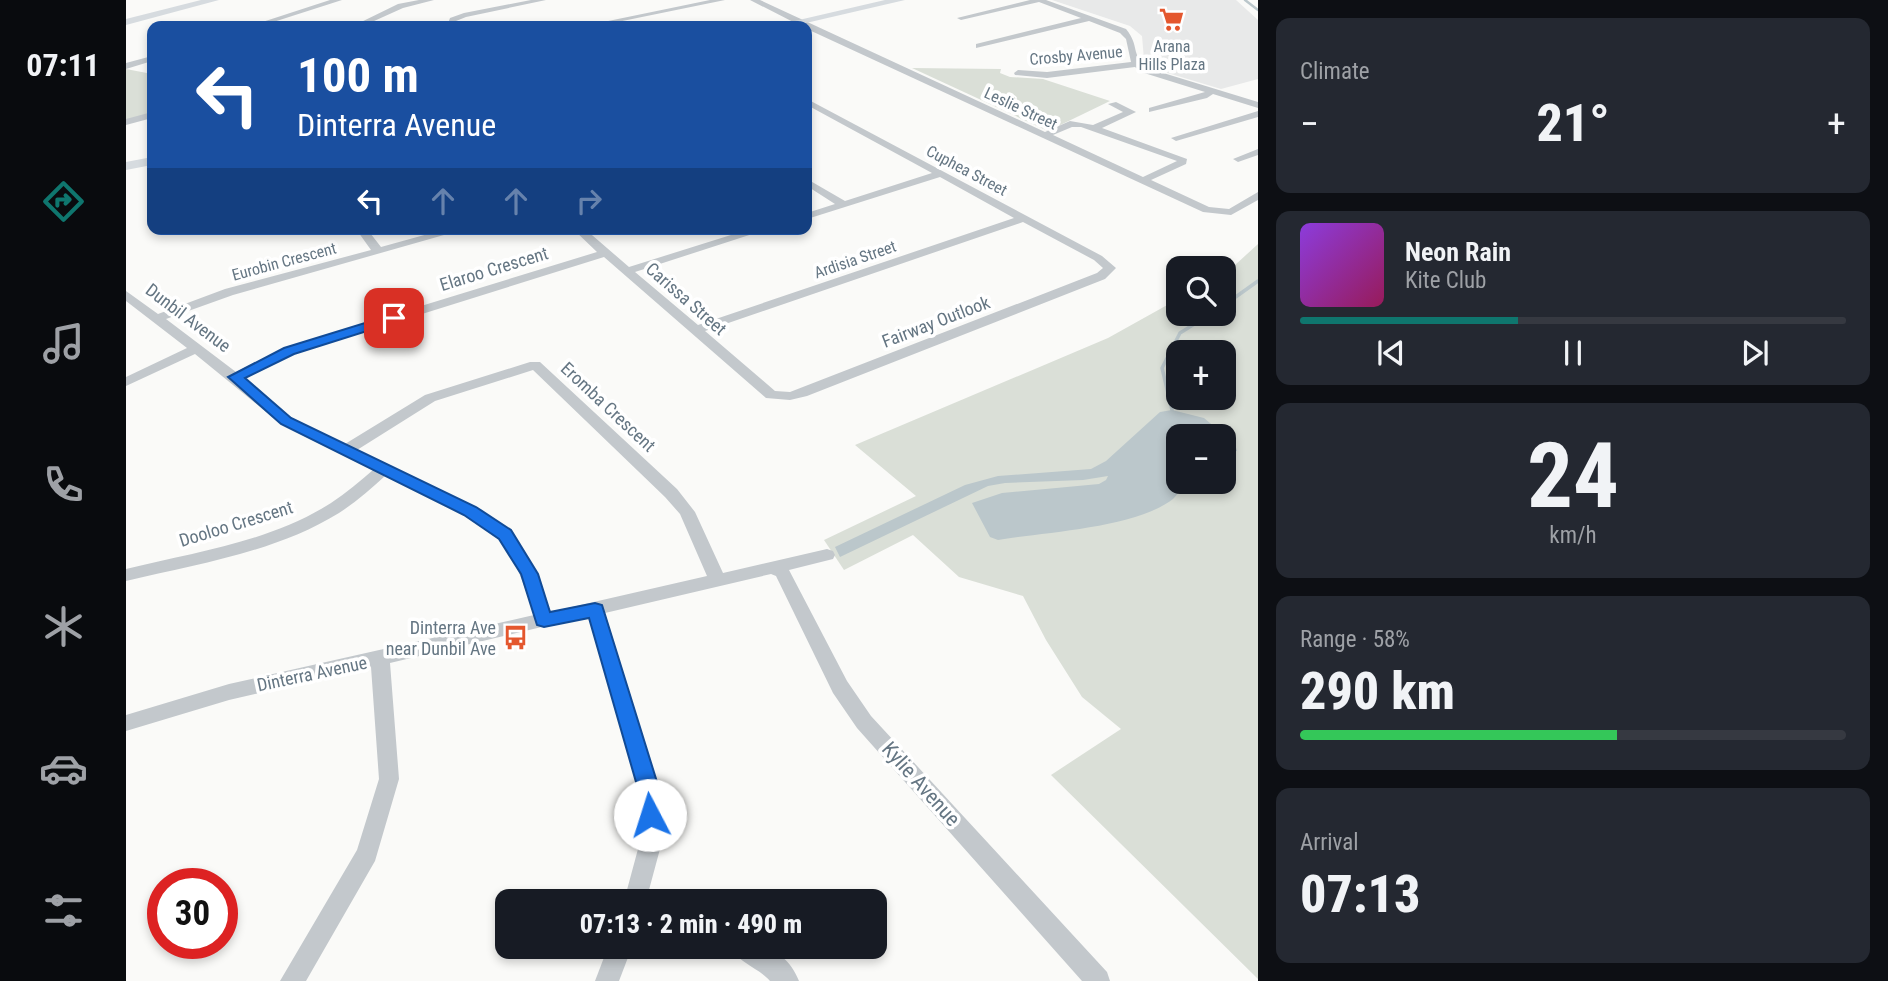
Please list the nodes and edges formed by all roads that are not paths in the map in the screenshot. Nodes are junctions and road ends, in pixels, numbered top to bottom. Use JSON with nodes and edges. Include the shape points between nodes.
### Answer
{"nodes":[{"id":1,"x":214,"y":0,"type":"edge"},
{"id":2,"x":338,"y":0,"type":"edge"},
{"id":3,"x":430,"y":0,"type":"edge"},
{"id":4,"x":487,"y":0,"type":"edge"},
{"id":5,"x":542,"y":0,"type":"edge"},
{"id":6,"x":722,"y":0,"type":"edge"},
{"id":7,"x":754,"y":0,"type":"edge"},
{"id":8,"x":900,"y":0,"type":"edge"},
{"id":9,"x":1040,"y":0,"type":"edge"},
{"id":10,"x":417,"y":1,"type":"edge"},
{"id":11,"x":499,"y":8,"type":"junction"},
{"id":12,"x":961,"y":18,"type":"dead end"},
{"id":13,"x":1091,"y":18,"type":"junction"},
{"id":14,"x":270,"y":21,"type":"edge"},
{"id":15,"x":367,"y":21,"type":"edge"},
{"id":16,"x":453,"y":21,"type":"edge"},
{"id":17,"x":614,"y":21,"type":"edge"},
{"id":18,"x":796,"y":21,"type":"edge"},
{"id":19,"x":126,"y":22,"type":"edge"},
{"id":20,"x":812,"y":23,"type":"edge"},
{"id":21,"x":812,"y":29,"type":"edge"},
{"id":22,"x":979,"y":46,"type":"dead end"},
{"id":23,"x":147,"y":60,"type":"edge"},
{"id":24,"x":1136,"y":64,"type":"junction"},
{"id":25,"x":127,"y":66,"type":"edge"},
{"id":26,"x":145,"y":71,"type":"dead end"},
{"id":27,"x":1018,"y":73,"type":"dead end"},
{"id":28,"x":1212,"y":91,"type":"junction"},
{"id":29,"x":1113,"y":104,"type":"dead end"},
{"id":30,"x":812,"y":105,"type":"edge"},
{"id":31,"x":1258,"y":105,"type":"edge"},
{"id":32,"x":1131,"y":111,"type":"junction"},
{"id":33,"x":1258,"y":114,"type":"edge"},
{"id":34,"x":147,"y":116,"type":"edge"},
{"id":35,"x":126,"y":122,"type":"edge"},
{"id":36,"x":1228,"y":124,"type":"junction"},
{"id":37,"x":1094,"y":128,"type":"junction"},
{"id":38,"x":1239,"y":128,"type":"dead end"},
{"id":39,"x":1044,"y":136,"type":"junction"},
{"id":40,"x":1176,"y":138,"type":"dead end"},
{"id":41,"x":1258,"y":152,"type":"edge"},
{"id":42,"x":1238,"y":159,"type":"dead end"},
{"id":43,"x":147,"y":161,"type":"edge"},
{"id":44,"x":126,"y":166,"type":"edge"},
{"id":45,"x":940,"y":174,"type":"junction"},
{"id":46,"x":1142,"y":181,"type":"junction"},
{"id":47,"x":812,"y":185,"type":"edge"},
{"id":48,"x":1258,"y":195,"type":"edge"},
{"id":49,"x":843,"y":204,"type":"junction"},
{"id":50,"x":812,"y":214,"type":"edge"},
{"id":51,"x":1024,"y":218,"type":"junction"},
{"id":52,"x":365,"y":235,"type":"edge"},
{"id":53,"x":438,"y":235,"type":"edge"},
{"id":54,"x":585,"y":235,"type":"edge"},
{"id":55,"x":728,"y":235,"type":"edge"},
{"id":56,"x":378,"y":251,"type":"junction"},
{"id":57,"x":605,"y":253,"type":"junction"},
{"id":58,"x":1110,"y":268,"type":"joint"},
{"id":59,"x":627,"y":271,"type":"junction"},
{"id":60,"x":130,"y":303,"type":"edge"},
{"id":61,"x":158,"y":318,"type":"junction"},
{"id":62,"x":696,"y":330,"type":"junction"},
{"id":63,"x":196,"y":349,"type":"junction"},
{"id":64,"x":235,"y":377,"type":"junction"},
{"id":65,"x":126,"y":382,"type":"edge"},
{"id":66,"x":771,"y":395,"type":"joint"},
{"id":67,"x":347,"y":449,"type":"junction"},
{"id":68,"x":384,"y":469,"type":"junction"},
{"id":69,"x":827,"y":555,"type":"dead end"},
{"id":70,"x":773,"y":568,"type":"junction"},
{"id":71,"x":126,"y":575,"type":"edge"},
{"id":72,"x":718,"y":581,"type":"junction"},
{"id":73,"x":595,"y":609,"type":"junction"},
{"id":74,"x":544,"y":620,"type":"junction"},
{"id":75,"x":380,"y":659,"type":"junction"},
{"id":76,"x":126,"y":723,"type":"edge"},
{"id":77,"x":638,"y":889,"type":"edge"},
{"id":78,"x":615,"y":959,"type":"edge"},
{"id":79,"x":764,"y":959,"type":"edge"},
{"id":80,"x":292,"y":981,"type":"edge"},
{"id":81,"x":607,"y":981,"type":"edge"},
{"id":82,"x":787,"y":981,"type":"edge"},
{"id":83,"x":1098,"y":981,"type":"edge"}],
"edges":[{"from":1,"to":19,"type":"main road"},
{"from":2,"to":14,"type":"street"},
{"from":3,"to":10,"type":"street"},
{"from":4,"to":11,"type":"street"},
{"from":5,"to":11,"type":"street"},
{"from":6,"to":17,"type":"street"},
{"from":7,"to":18,"type":"street","name":"Leslie Street"},
{"from":8,"to":20,"type":"main road"},
{"from":9,"to":12,"type":"street"},
{"from":9,"to":13,"type":"street"},
{"from":10,"to":15,"type":"street"},
{"from":11,"to":16,"type":"street"},
{"from":13,"to":22,"type":"street"},
{"from":13,"to":24,"type":"street","via":[[1128,35]]},
{"from":21,"to":39,"type":"street","name":"Leslie Street"},
{"from":23,"to":25,"type":"street"},
{"from":24,"to":27,"type":"street","name":"Crosby Avenue","via":[[1047,75]]},
{"from":24,"to":28,"type":"street"},
{"from":25,"to":26,"type":"street"},
{"from":28,"to":31,"type":"street"},
{"from":28,"to":32,"type":"street","via":[[1151,113]]},
{"from":29,"to":32,"type":"street"},
{"from":30,"to":45,"type":"street","name":"Cuphea Street"},
{"from":32,"to":37,"type":"street"},
{"from":33,"to":36,"type":"street"},
{"from":34,"to":35,"type":"street"},
{"from":36,"to":38,"type":"street"},
{"from":36,"to":40,"type":"street"},
{"from":37,"to":39,"type":"street","via":[[1073,124]]},
{"from":37,"to":46,"type":"street","via":[[1182,159]]},
{"from":39,"to":46,"type":"street","name":"Leslie Street"},
{"from":41,"to":42,"type":"street"},
{"from":43,"to":44,"type":"main road"},
{"from":45,"to":49,"type":"street"},
{"from":45,"to":51,"type":"street","name":"Cuphea Street"},
{"from":46,"to":48,"type":"street","name":"Leslie Street","via":[[1223,213]]},
{"from":47,"to":49,"type":"street"},
{"from":49,"to":50,"type":"street"},
{"from":51,"to":58,"type":"street","name":"Cuphea Street"},
{"from":51,"to":62,"type":"street","name":"Ardisia Street"},
{"from":52,"to":56,"type":"street"},
{"from":53,"to":56,"type":"street","name":"Eurobin Crescent"},
{"from":54,"to":57,"type":"street","name":"Carissa Street"},
{"from":55,"to":59,"type":"street"},
{"from":56,"to":61,"type":"street","name":"Eurobin Crescent","via":[[229,292]]},
{"from":57,"to":59,"type":"street","name":"Carissa Street"},
{"from":57,"to":64,"type":"street","name":"Elaroo Crescent","via":[[289,351]]},
{"from":58,"to":66,"type":"street","name":"Fairway Outlook","via":[[1101,276],[802,393]]},
{"from":59,"to":62,"type":"street","name":"Carissa Street"},
{"from":60,"to":61,"type":"street","name":"Dunbil Avenue"},
{"from":61,"to":63,"type":"street","name":"Dunbil Avenue"},
{"from":62,"to":66,"type":"street","name":"Carissa Street"},
{"from":63,"to":64,"type":"street","name":"Dunbil Avenue"},
{"from":63,"to":65,"type":"street"},
{"from":64,"to":67,"type":"street","name":"Dunbil Avenue","via":[[286,421]]},
{"from":67,"to":68,"type":"street","name":"Dunbil Avenue"},
{"from":67,"to":72,"type":"street","name":"Eromba Crescent","via":[[430,398],[535,365],[671,493],[687,512]]},
{"from":68,"to":71,"type":"street","name":"Dooloo Crescent","via":[[331,511],[297,529]]},
{"from":68,"to":74,"type":"street","name":"Dunbil Avenue","via":[[470,511],[505,535],[529,574]]},
{"from":69,"to":70,"type":"street","name":"Dinterra Avenue"},
{"from":70,"to":72,"type":"street","name":"Dinterra Avenue"},
{"from":70,"to":83,"type":"street","name":"Kylie Avenue","via":[[782,572],[840,687],[864,722]]},
{"from":72,"to":73,"type":"street","name":"Dinterra Avenue"},
{"from":73,"to":74,"type":"street","name":"Dinterra Avenue"},
{"from":73,"to":77,"type":"street","via":[[647,782],[649,849]]},
{"from":74,"to":75,"type":"street","name":"Dinterra Avenue"},
{"from":75,"to":76,"type":"street","name":"Dinterra Avenue","via":[[229,692]]},
{"from":75,"to":80,"type":"street","via":[[389,779],[367,854]]},
{"from":78,"to":81,"type":"street"},
{"from":79,"to":82,"type":"street"}]}
